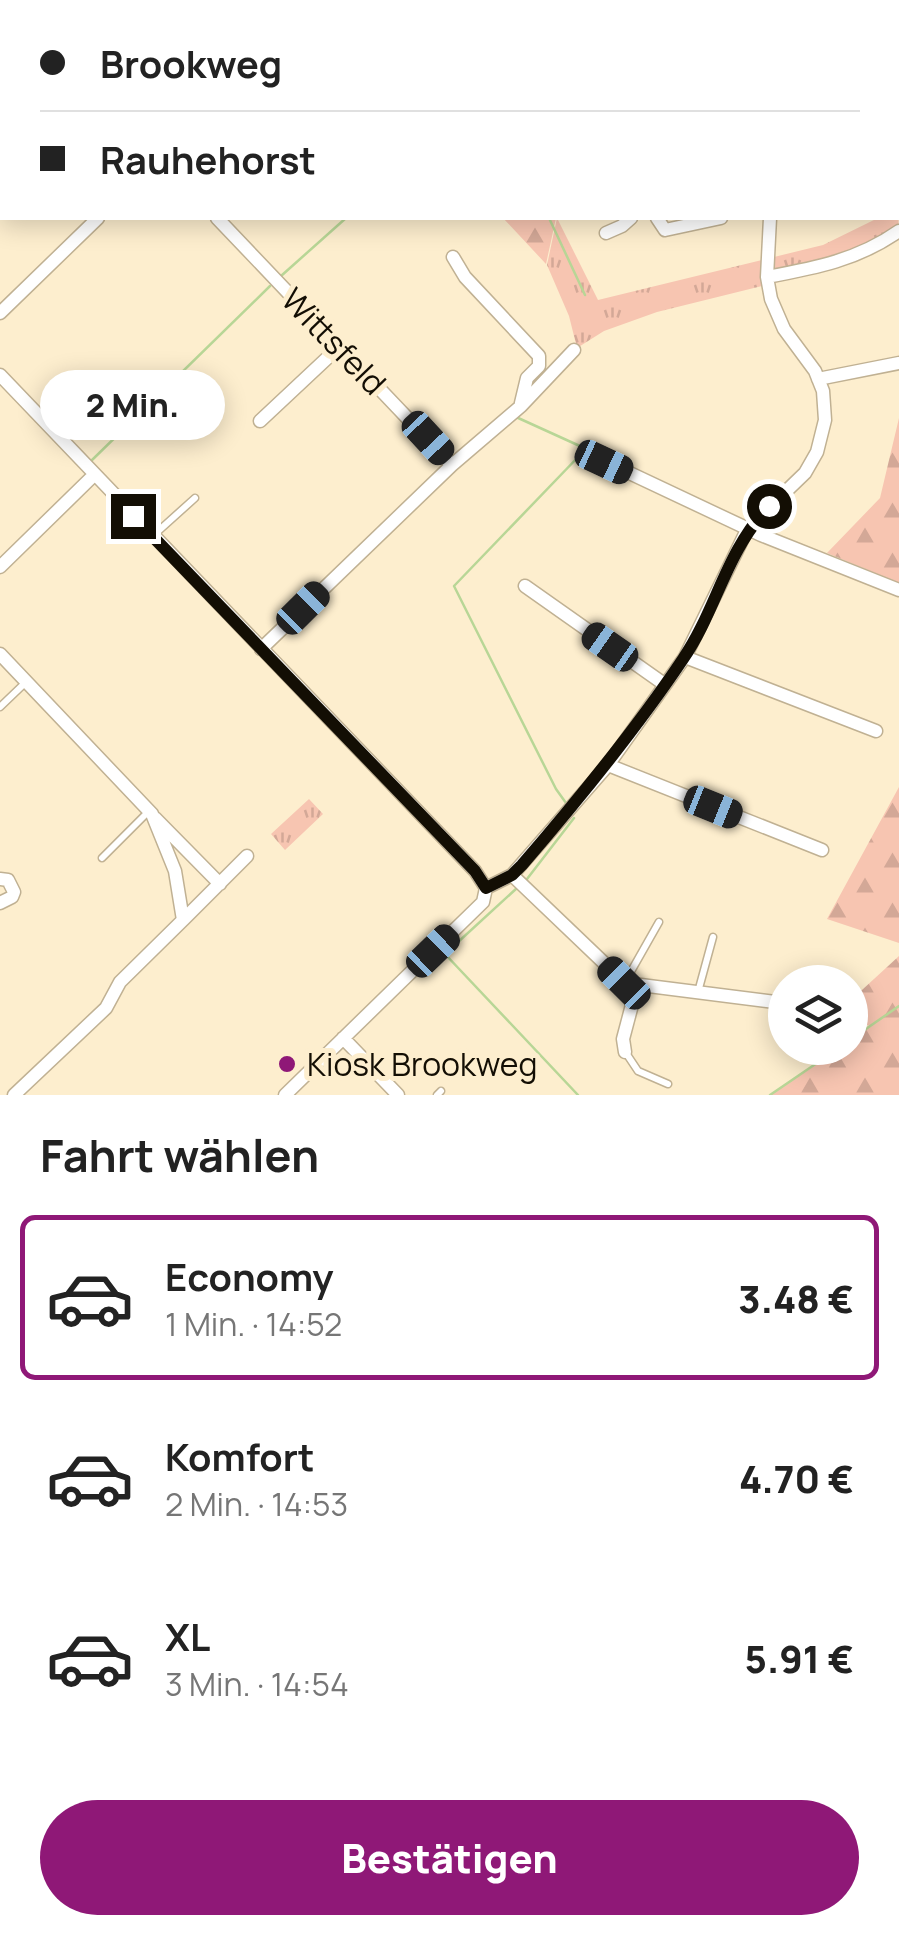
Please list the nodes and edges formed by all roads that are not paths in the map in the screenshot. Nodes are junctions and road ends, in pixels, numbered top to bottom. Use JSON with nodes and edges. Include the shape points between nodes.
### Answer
{"nodes":[{"id":1,"x":96,"y":220,"type":"edge"},
{"id":2,"x":219,"y":220,"type":"edge"},
{"id":3,"x":629,"y":220,"type":"edge"},
{"id":4,"x":658,"y":220,"type":"edge"},
{"id":5,"x":712,"y":220,"type":"edge"},
{"id":6,"x":770,"y":220,"type":"edge"},
{"id":7,"x":899,"y":230,"type":"edge"},
{"id":8,"x":606,"y":233,"type":"dead end"},
{"id":9,"x":452,"y":257,"type":"dead end"},
{"id":10,"x":766,"y":277,"type":"junction"},
{"id":11,"x":0,"y":313,"type":"edge"},
{"id":12,"x":339,"y":347,"type":"junction"},
{"id":13,"x":574,"y":350,"type":"dead end"},
{"id":14,"x":899,"y":363,"type":"edge"},
{"id":15,"x":0,"y":375,"type":"edge"},
{"id":16,"x":818,"y":379,"type":"junction"},
{"id":17,"x":521,"y":406,"type":"junction"},
{"id":18,"x":260,"y":421,"type":"dead end"},
{"id":19,"x":585,"y":452,"type":"dead end"},
{"id":20,"x":452,"y":465,"type":"junction"},
{"id":21,"x":94,"y":474,"type":"junction"},
{"id":22,"x":194,"y":498,"type":"dead end"},
{"id":23,"x":748,"y":528,"type":"junction"},
{"id":24,"x":153,"y":536,"type":"junction"},
{"id":25,"x":0,"y":567,"type":"edge"},
{"id":26,"x":525,"y":586,"type":"dead end"},
{"id":27,"x":899,"y":590,"type":"edge"},
{"id":28,"x":260,"y":649,"type":"junction"},
{"id":29,"x":0,"y":654,"type":"edge"},
{"id":30,"x":684,"y":658,"type":"junction"},
{"id":31,"x":26,"y":682,"type":"junction"},
{"id":32,"x":664,"y":684,"type":"junction"},
{"id":33,"x":0,"y":706,"type":"edge"},
{"id":34,"x":876,"y":731,"type":"dead end"},
{"id":35,"x":608,"y":764,"type":"junction"},
{"id":36,"x":150,"y":813,"type":"junction"},
{"id":37,"x":822,"y":850,"type":"dead end"},
{"id":38,"x":246,"y":856,"type":"dead end"},
{"id":39,"x":102,"y":858,"type":"dead end"},
{"id":40,"x":512,"y":875,"type":"junction"},
{"id":41,"x":0,"y":879,"type":"edge"},
{"id":42,"x":220,"y":884,"type":"junction"},
{"id":43,"x":486,"y":888,"type":"junction"},
{"id":44,"x":0,"y":903,"type":"edge"},
{"id":45,"x":183,"y":920,"type":"junction"},
{"id":46,"x":659,"y":922,"type":"dead end"},
{"id":47,"x":713,"y":937,"type":"dead end"},
{"id":48,"x":631,"y":984,"type":"junction"},
{"id":49,"x":698,"y":993,"type":"junction"},
{"id":50,"x":768,"y":1001,"type":"edge"},
{"id":51,"x":343,"y":1038,"type":"junction"},
{"id":52,"x":625,"y":1052,"type":"joint"},
{"id":53,"x":668,"y":1084,"type":"dead end"},
{"id":54,"x":14,"y":1095,"type":"edge"},
{"id":55,"x":285,"y":1095,"type":"edge"},
{"id":56,"x":398,"y":1095,"type":"edge"}],
"edges":[{"from":1,"to":11,"type":"street"},
{"from":2,"to":12,"type":"street","name":"Wittsfeld"},
{"from":3,"to":8,"type":"street"},
{"from":4,"to":5,"type":"street","via":[[665,230]]},
{"from":6,"to":10,"type":"street"},
{"from":7,"to":10,"type":"street","via":[[852,257]]},
{"from":9,"to":17,"type":"street","via":[[539,356]]},
{"from":10,"to":16,"type":"street","via":[[781,324]]},
{"from":12,"to":18,"type":"street"},
{"from":12,"to":20,"type":"street","name":"Wittsfeld"},
{"from":13,"to":17,"type":"street"},
{"from":14,"to":16,"type":"street"},
{"from":15,"to":21,"type":"street"},
{"from":16,"to":23,"type":"street","via":[[825,420],[814,460]]},
{"from":17,"to":20,"type":"street"},
{"from":19,"to":23,"type":"street"},
{"from":20,"to":28,"type":"street"},
{"from":21,"to":24,"type":"street"},
{"from":21,"to":25,"type":"street"},
{"from":22,"to":24,"type":"lane"},
{"from":23,"to":27,"type":"street"},
{"from":23,"to":30,"type":"street"},
{"from":24,"to":28,"type":"street"},
{"from":26,"to":32,"type":"street"},
{"from":28,"to":43,"type":"street"},
{"from":29,"to":31,"type":"street"},
{"from":30,"to":32,"type":"street"},
{"from":30,"to":34,"type":"street"},
{"from":31,"to":33,"type":"lane"},
{"from":31,"to":36,"type":"street"},
{"from":32,"to":35,"type":"street"},
{"from":35,"to":37,"type":"street"},
{"from":35,"to":40,"type":"street"},
{"from":36,"to":39,"type":"lane"},
{"from":36,"to":42,"type":"street"},
{"from":36,"to":45,"type":"street","via":[[175,871]]},
{"from":38,"to":42,"type":"street"},
{"from":40,"to":43,"type":"street"},
{"from":40,"to":48,"type":"street"},
{"from":41,"to":44,"type":"street","via":[[14,892]]},
{"from":42,"to":45,"type":"street"},
{"from":43,"to":51,"type":"street","via":[[483,902]]},
{"from":45,"to":54,"type":"street","via":[[120,982],[106,1008]]},
{"from":46,"to":48,"type":"lane"},
{"from":47,"to":49,"type":"lane"},
{"from":48,"to":49,"type":"street"},
{"from":48,"to":52,"type":"street"},
{"from":49,"to":50,"type":"street"},
{"from":51,"to":55,"type":"street"},
{"from":51,"to":56,"type":"street"},
{"from":52,"to":53,"type":"lane","via":[[638,1071]]}]}
